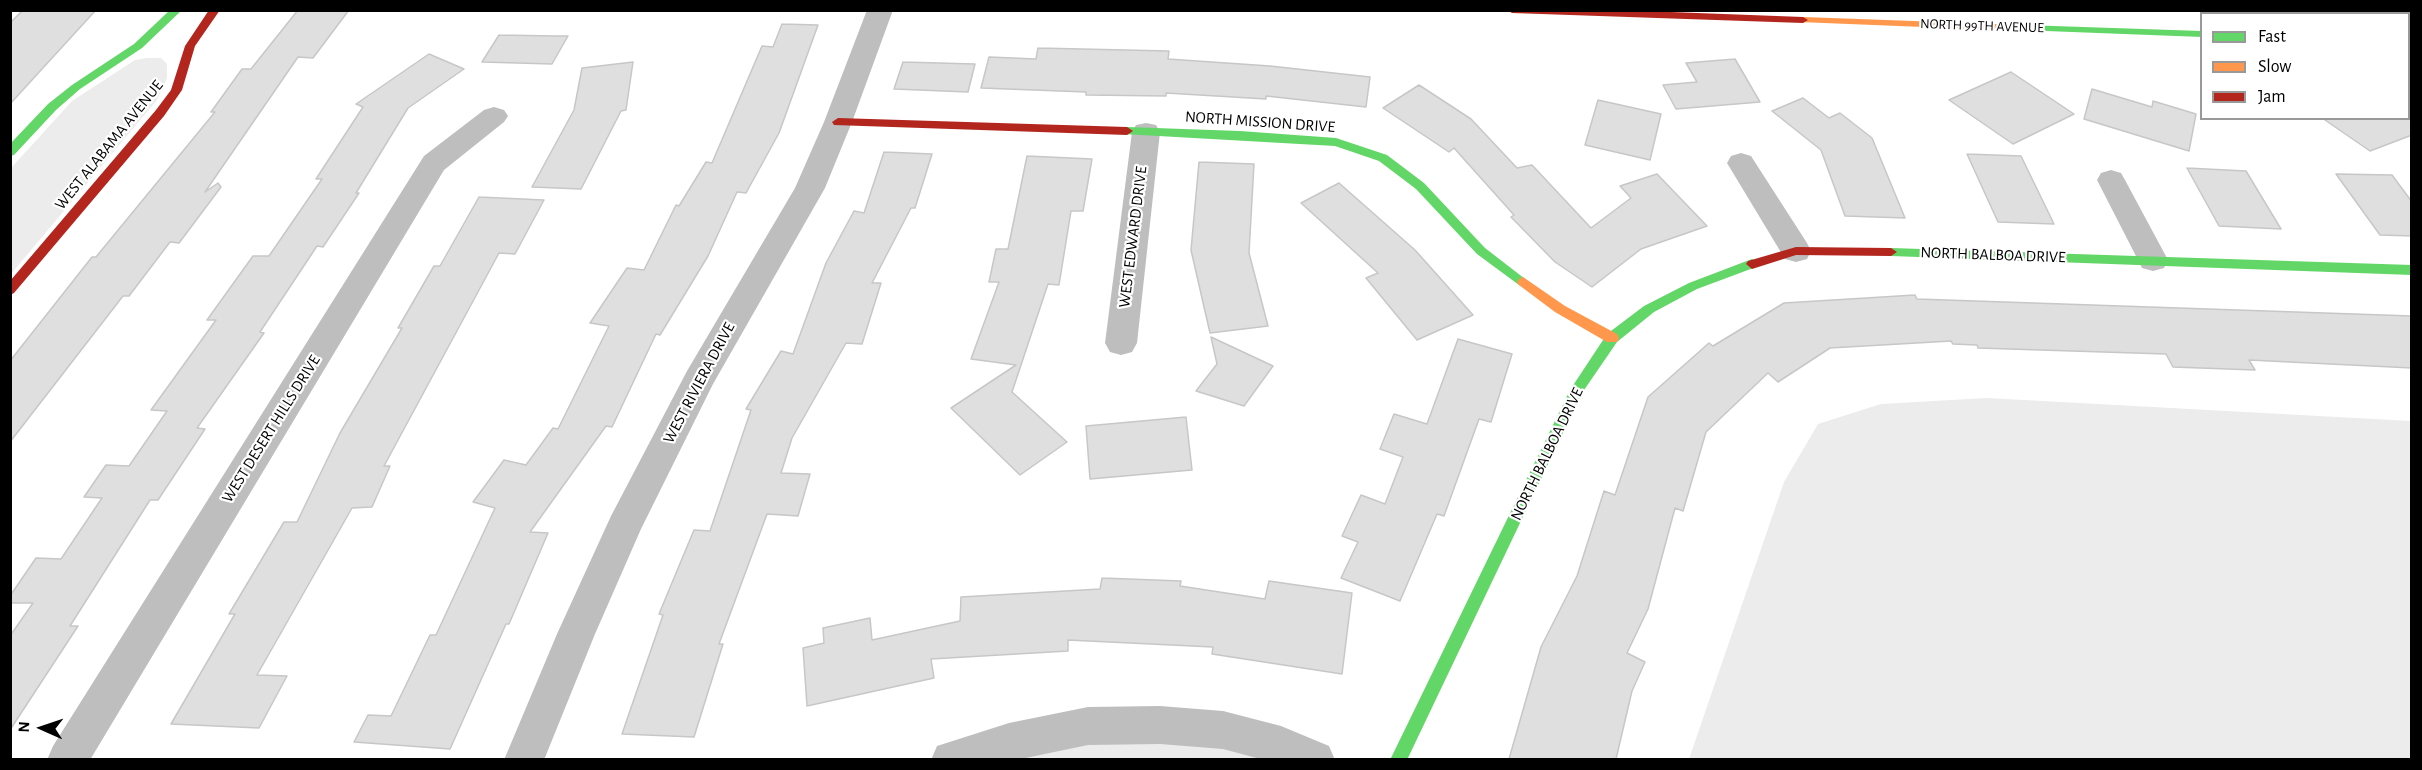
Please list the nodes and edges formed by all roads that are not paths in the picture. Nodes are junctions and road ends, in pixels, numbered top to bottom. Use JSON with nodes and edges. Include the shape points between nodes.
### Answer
{"nodes":[{"id":1,"x":177,"y":10,"type":"edge"},
{"id":2,"x":215,"y":10,"type":"edge"},
{"id":3,"x":880,"y":10,"type":"edge"},
{"id":4,"x":1512,"y":10,"type":"edge"},
{"id":5,"x":1819,"y":16,"type":"edge"},
{"id":6,"x":2200,"y":34,"type":"edge"},
{"id":7,"x":494,"y":116,"type":"dead end"},
{"id":8,"x":838,"y":122,"type":"junction"},
{"id":9,"x":1146,"y":132,"type":"junction"},
{"id":10,"x":10,"y":152,"type":"edge"},
{"id":11,"x":1741,"y":163,"type":"dead end"},
{"id":12,"x":2111,"y":180,"type":"dead end"},
{"id":13,"x":1796,"y":251,"type":"junction"},
{"id":14,"x":2153,"y":260,"type":"junction"},
{"id":15,"x":2412,"y":270,"type":"edge"},
{"id":16,"x":10,"y":290,"type":"edge"},
{"id":17,"x":1612,"y":338,"type":"junction"},
{"id":18,"x":1121,"y":343,"type":"dead end"},
{"id":19,"x":67,"y":759,"type":"edge"},
{"id":20,"x":524,"y":759,"type":"edge"},
{"id":21,"x":951,"y":759,"type":"edge"},
{"id":22,"x":1315,"y":759,"type":"edge"},
{"id":23,"x":1398,"y":759,"type":"edge"}],
"edges":[{"from":1,"to":10,"type":"street","via":[[138,46],[52,107]]},
{"from":2,"to":16,"type":"street","name":"WEST ALABAMA AVENUE","via":[[190,46],[176,90],[160,113]]},
{"from":3,"to":8,"type":"street","name":"WEST RIVIERA DRIVE"},
{"from":4,"to":5,"type":"street","name":"NORTH 99TH AVENUE"},
{"from":5,"to":6,"type":"street","name":"NORTH 99TH AVENUE"},
{"from":7,"to":19,"type":"street","name":"WEST DESERT HILLS DRIVE","via":[[434,163]]},
{"from":8,"to":9,"type":"street","name":"NORTH MISSION DRIVE"},
{"from":8,"to":20,"type":"street","name":"WEST RIVIERA DRIVE","via":[[810,188],[705,370],[624,527]]},
{"from":9,"to":17,"type":"street","name":"NORTH MISSION DRIVE","via":[[1336,142],[1383,158],[1420,186],[1481,251],[1560,309]]},
{"from":9,"to":18,"type":"street","name":"WEST EDWARD DRIVE"},
{"from":11,"to":13,"type":"street"},
{"from":12,"to":14,"type":"street"},
{"from":13,"to":14,"type":"street","name":"NORTH BALBOA DRIVE"},
{"from":13,"to":17,"type":"street","name":"NORTH BALBOA DRIVE","via":[[1692,286],[1649,309]]},
{"from":14,"to":15,"type":"street","name":"NORTH BALBOA DRIVE"},
{"from":17,"to":23,"type":"street","name":"NORTH BALBOA DRIVE","via":[[1577,390]]},
{"from":21,"to":22,"type":"street","via":[[1088,726],[1160,725],[1222,730],[1281,745]]}]}
